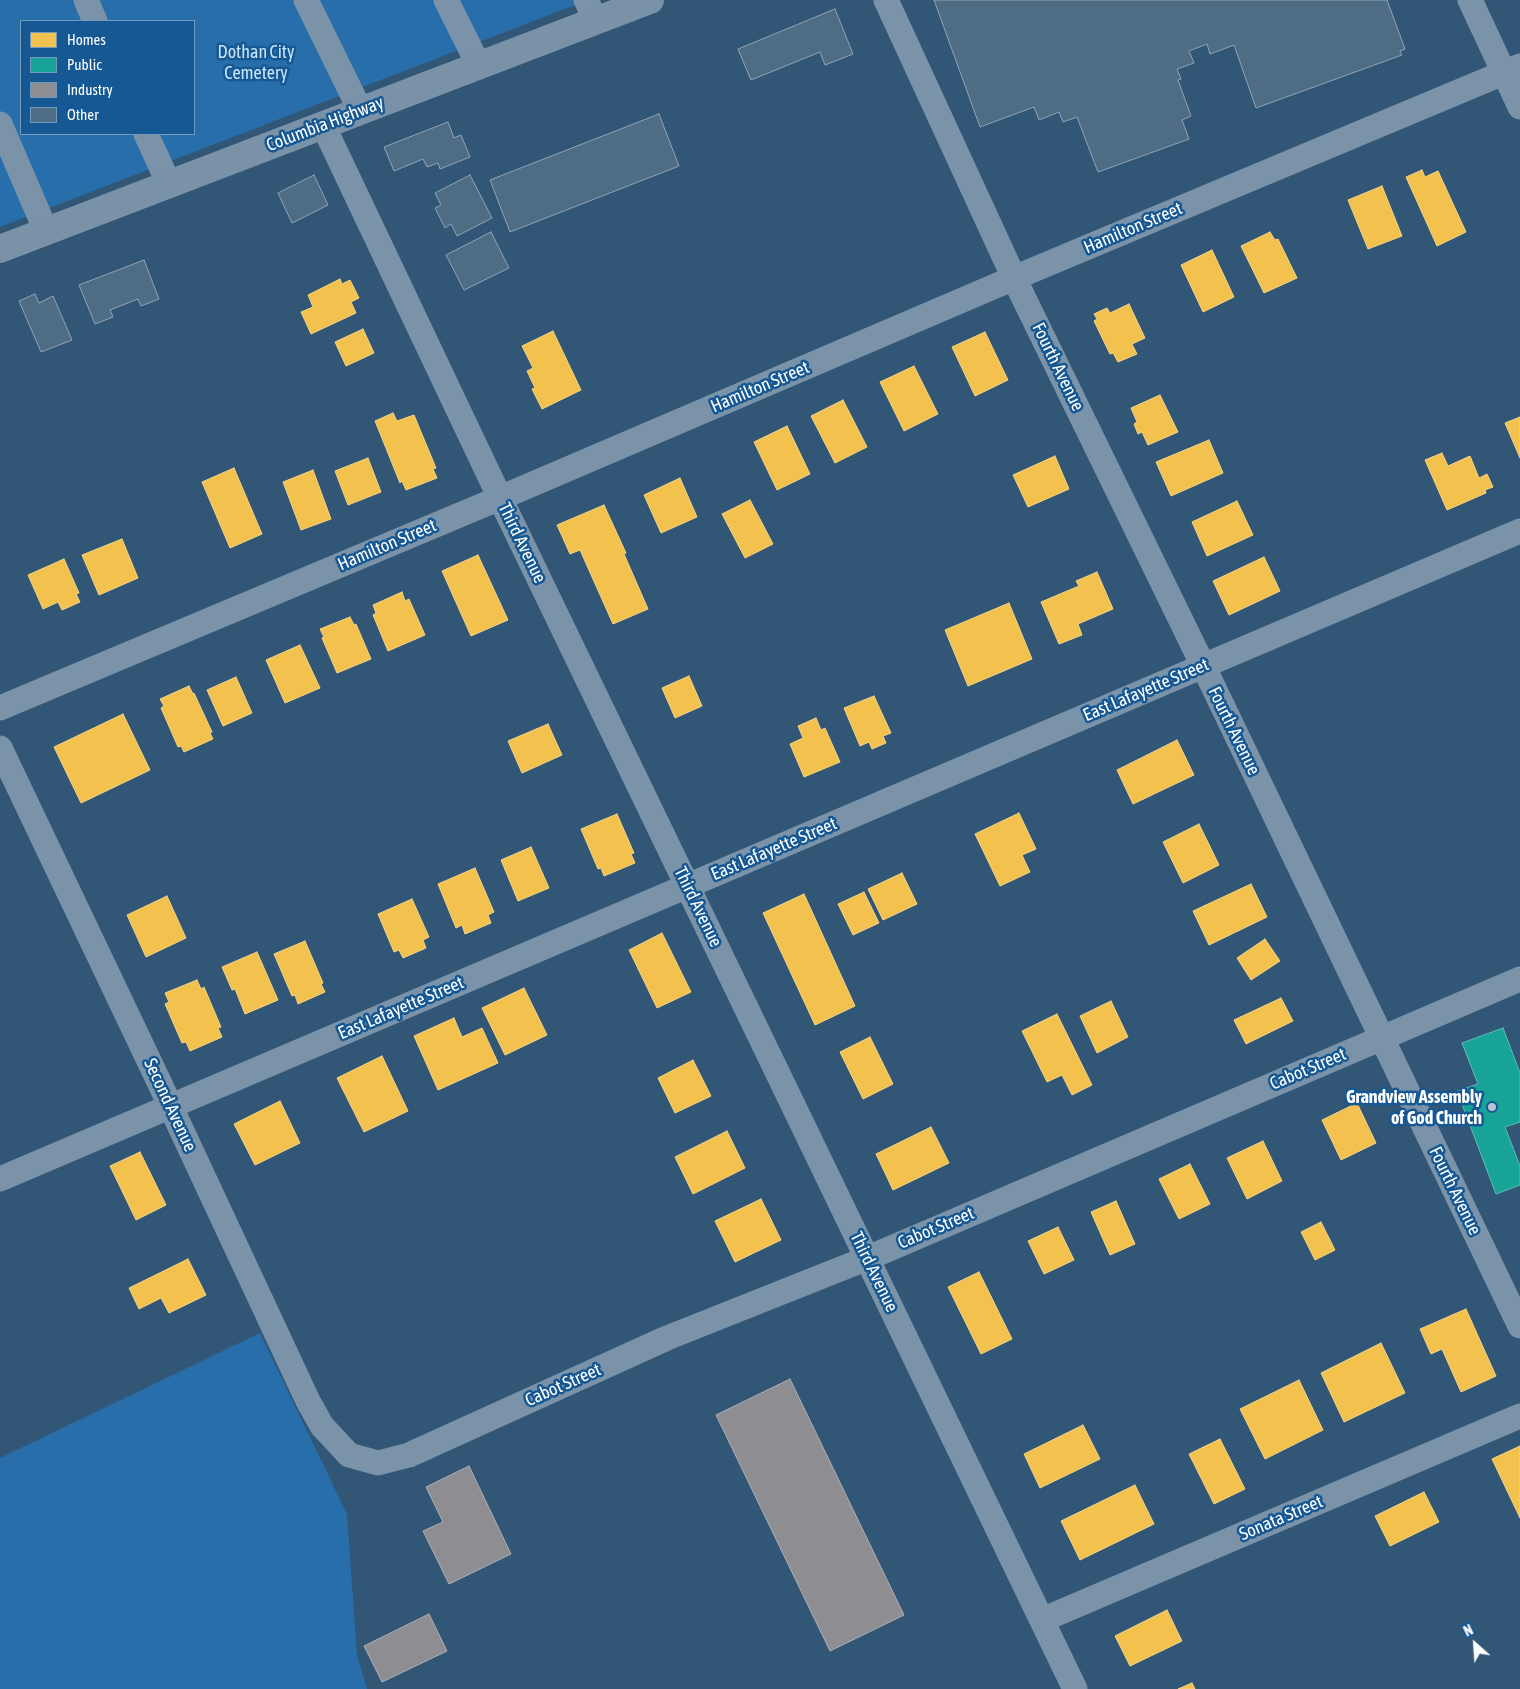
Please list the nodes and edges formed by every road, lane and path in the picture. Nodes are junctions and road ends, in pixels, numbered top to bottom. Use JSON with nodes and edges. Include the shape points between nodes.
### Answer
{"nodes":[{"id":1,"x":86,"y":0,"type":"edge"},
{"id":2,"x":306,"y":0,"type":"edge"},
{"id":3,"x":446,"y":0,"type":"edge"},
{"id":4,"x":650,"y":0,"type":"edge"},
{"id":5,"x":886,"y":0,"type":"edge"},
{"id":6,"x":1470,"y":0,"type":"edge"},
{"id":7,"x":591,"y":10,"type":"edge"},
{"id":8,"x":95,"y":20,"type":"edge"},
{"id":9,"x":479,"y":66,"type":"junction"},
{"id":10,"x":1512,"y":70,"type":"edge"},
{"id":11,"x":1520,"y":107,"type":"edge"},
{"id":12,"x":360,"y":110,"type":"junction"},
{"id":13,"x":0,"y":124,"type":"edge"},
{"id":14,"x":323,"y":125,"type":"junction"},
{"id":15,"x":146,"y":135,"type":"edge"},
{"id":16,"x":169,"y":184,"type":"junction"},
{"id":17,"x":46,"y":231,"type":"junction"},
{"id":18,"x":0,"y":249,"type":"edge"},
{"id":19,"x":1014,"y":278,"type":"junction"},
{"id":20,"x":500,"y":498,"type":"junction"},
{"id":21,"x":1520,"y":532,"type":"edge"},
{"id":22,"x":1203,"y":666,"type":"junction"},
{"id":23,"x":0,"y":708,"type":"edge"},
{"id":24,"x":0,"y":748,"type":"edge"},
{"id":25,"x":688,"y":885,"type":"junction"},
{"id":26,"x":1520,"y":979,"type":"edge"},
{"id":27,"x":1382,"y":1037,"type":"junction"},
{"id":28,"x":170,"y":1106,"type":"junction"},
{"id":29,"x":0,"y":1179,"type":"edge"},
{"id":30,"x":868,"y":1258,"type":"junction"},
{"id":31,"x":1520,"y":1326,"type":"edge"},
{"id":32,"x":1520,"y":1416,"type":"edge"},
{"id":33,"x":350,"y":1456,"type":"joint"},
{"id":34,"x":1042,"y":1620,"type":"junction"},
{"id":35,"x":1075,"y":1689,"type":"edge"}],
"edges":[{"from":1,"to":8,"type":"street"},
{"from":2,"to":12,"type":"street"},
{"from":3,"to":9,"type":"street"},
{"from":4,"to":7,"type":"main road","name":"Columbia Highway"},
{"from":5,"to":19,"type":"street","name":"Fourth Avenue"},
{"from":6,"to":10,"type":"street"},
{"from":7,"to":9,"type":"main road","name":"Columbia Highway"},
{"from":9,"to":12,"type":"main road","name":"Columbia Highway"},
{"from":10,"to":11,"type":"street"},
{"from":10,"to":19,"type":"street","name":"Hamilton Street"},
{"from":12,"to":14,"type":"main road","name":"Columbia Highway"},
{"from":13,"to":17,"type":"street"},
{"from":14,"to":16,"type":"main road","name":"Columbia Highway"},
{"from":14,"to":20,"type":"street","name":"Third Avenue"},
{"from":15,"to":16,"type":"street"},
{"from":16,"to":17,"type":"main road","name":"Columbia Highway"},
{"from":17,"to":18,"type":"main road","name":"Columbia Highway"},
{"from":19,"to":20,"type":"street","name":"Hamilton Street"},
{"from":19,"to":22,"type":"street","name":"Fourth Avenue"},
{"from":20,"to":23,"type":"street","name":"Hamilton Street"},
{"from":20,"to":25,"type":"street","name":"Third Avenue"},
{"from":21,"to":22,"type":"street","name":"East Lafayette Street"},
{"from":22,"to":25,"type":"street","name":"East Lafayette Street"},
{"from":22,"to":27,"type":"street","name":"Fourth Avenue"},
{"from":24,"to":28,"type":"street","name":"Second Avenue"},
{"from":25,"to":28,"type":"street","name":"East Lafayette Street"},
{"from":25,"to":30,"type":"street","name":"Third Avenue"},
{"from":26,"to":27,"type":"street","name":"Cabot Street"},
{"from":27,"to":30,"type":"street","name":"Cabot Street"},
{"from":27,"to":31,"type":"street","name":"Fourth Avenue"},
{"from":28,"to":29,"type":"street","name":"East Lafayette Street"},
{"from":28,"to":33,"type":"street","name":"Second Avenue","via":[[308,1401],[322,1426]]},
{"from":30,"to":33,"type":"street","name":"Cabot Street","via":[[667,1338],[409,1455],[378,1463]]},
{"from":30,"to":34,"type":"street","name":"Third Avenue"},
{"from":32,"to":34,"type":"street","name":"Sonata Street"},
{"from":34,"to":35,"type":"street","name":"Third Avenue"}]}
